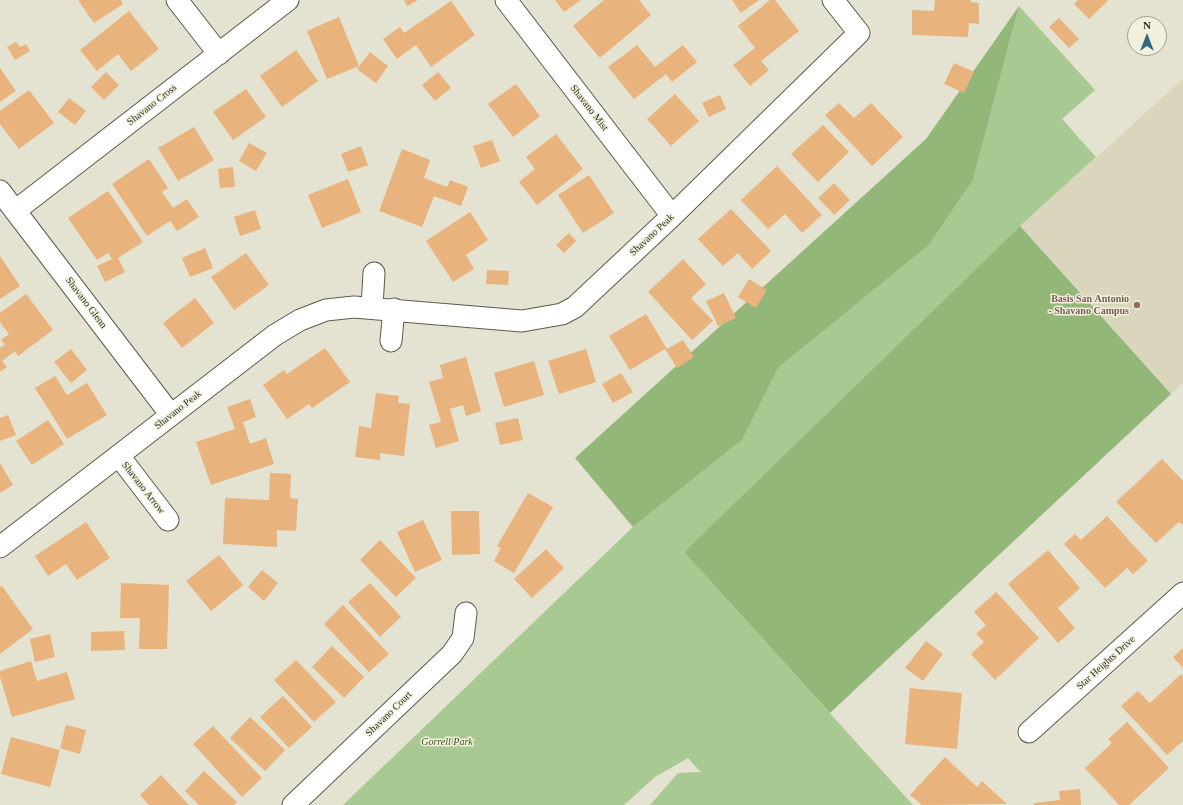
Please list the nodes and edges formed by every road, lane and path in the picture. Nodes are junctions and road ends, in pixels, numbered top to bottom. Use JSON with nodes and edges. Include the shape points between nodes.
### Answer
{"nodes":[{"id":1,"x":177,"y":0,"type":"edge"},
{"id":2,"x":288,"y":0,"type":"edge"},
{"id":3,"x":506,"y":0,"type":"edge"},
{"id":4,"x":833,"y":0,"type":"edge"},
{"id":5,"x":218,"y":54,"type":"junction"},
{"id":6,"x":0,"y":191,"type":"edge"},
{"id":7,"x":15,"y":211,"type":"junction"},
{"id":8,"x":672,"y":216,"type":"junction"},
{"id":9,"x":374,"y":273,"type":"dead end"},
{"id":10,"x":372,"y":307,"type":"junction"},
{"id":11,"x":394,"y":309,"type":"junction"},
{"id":12,"x":391,"y":341,"type":"dead end"},
{"id":13,"x":171,"y":415,"type":"junction"},
{"id":14,"x":119,"y":456,"type":"junction"},
{"id":15,"x":168,"y":520,"type":"dead end"},
{"id":16,"x":0,"y":547,"type":"edge"},
{"id":17,"x":1183,"y":594,"type":"edge"},
{"id":18,"x":466,"y":613,"type":"dead end"},
{"id":19,"x":1029,"y":732,"type":"dead end"},
{"id":20,"x":293,"y":805,"type":"edge"}],
"edges":[{"from":1,"to":5,"type":"street"},
{"from":2,"to":5,"type":"street","name":"Shavano Cross"},
{"from":3,"to":8,"type":"street","name":"Shavano Mist"},
{"from":4,"to":8,"type":"street","name":"Shavano Peak","via":[[859,33]]},
{"from":5,"to":7,"type":"street","name":"Shavano Cross"},
{"from":6,"to":7,"type":"street","name":"Shavano Glenn"},
{"from":7,"to":13,"type":"street","name":"Shavano Glenn"},
{"from":8,"to":11,"type":"street","name":"Shavano Peak","via":[[575,307],[562,314],[522,321]]},
{"from":9,"to":10,"type":"street"},
{"from":10,"to":11,"type":"street","name":"Shavano Peak"},
{"from":10,"to":13,"type":"street","name":"Shavano Peak","via":[[326,310],[300,320],[275,335]]},
{"from":11,"to":12,"type":"street"},
{"from":13,"to":14,"type":"street","name":"Shavano Peak"},
{"from":14,"to":15,"type":"street","name":"Shavano Arrow"},
{"from":14,"to":16,"type":"street","name":"Shavano Peak"},
{"from":17,"to":19,"type":"street","name":"Star Heights Drive"},
{"from":18,"to":20,"type":"street","name":"Shavano Court","via":[[463,638],[452,654]]}]}
